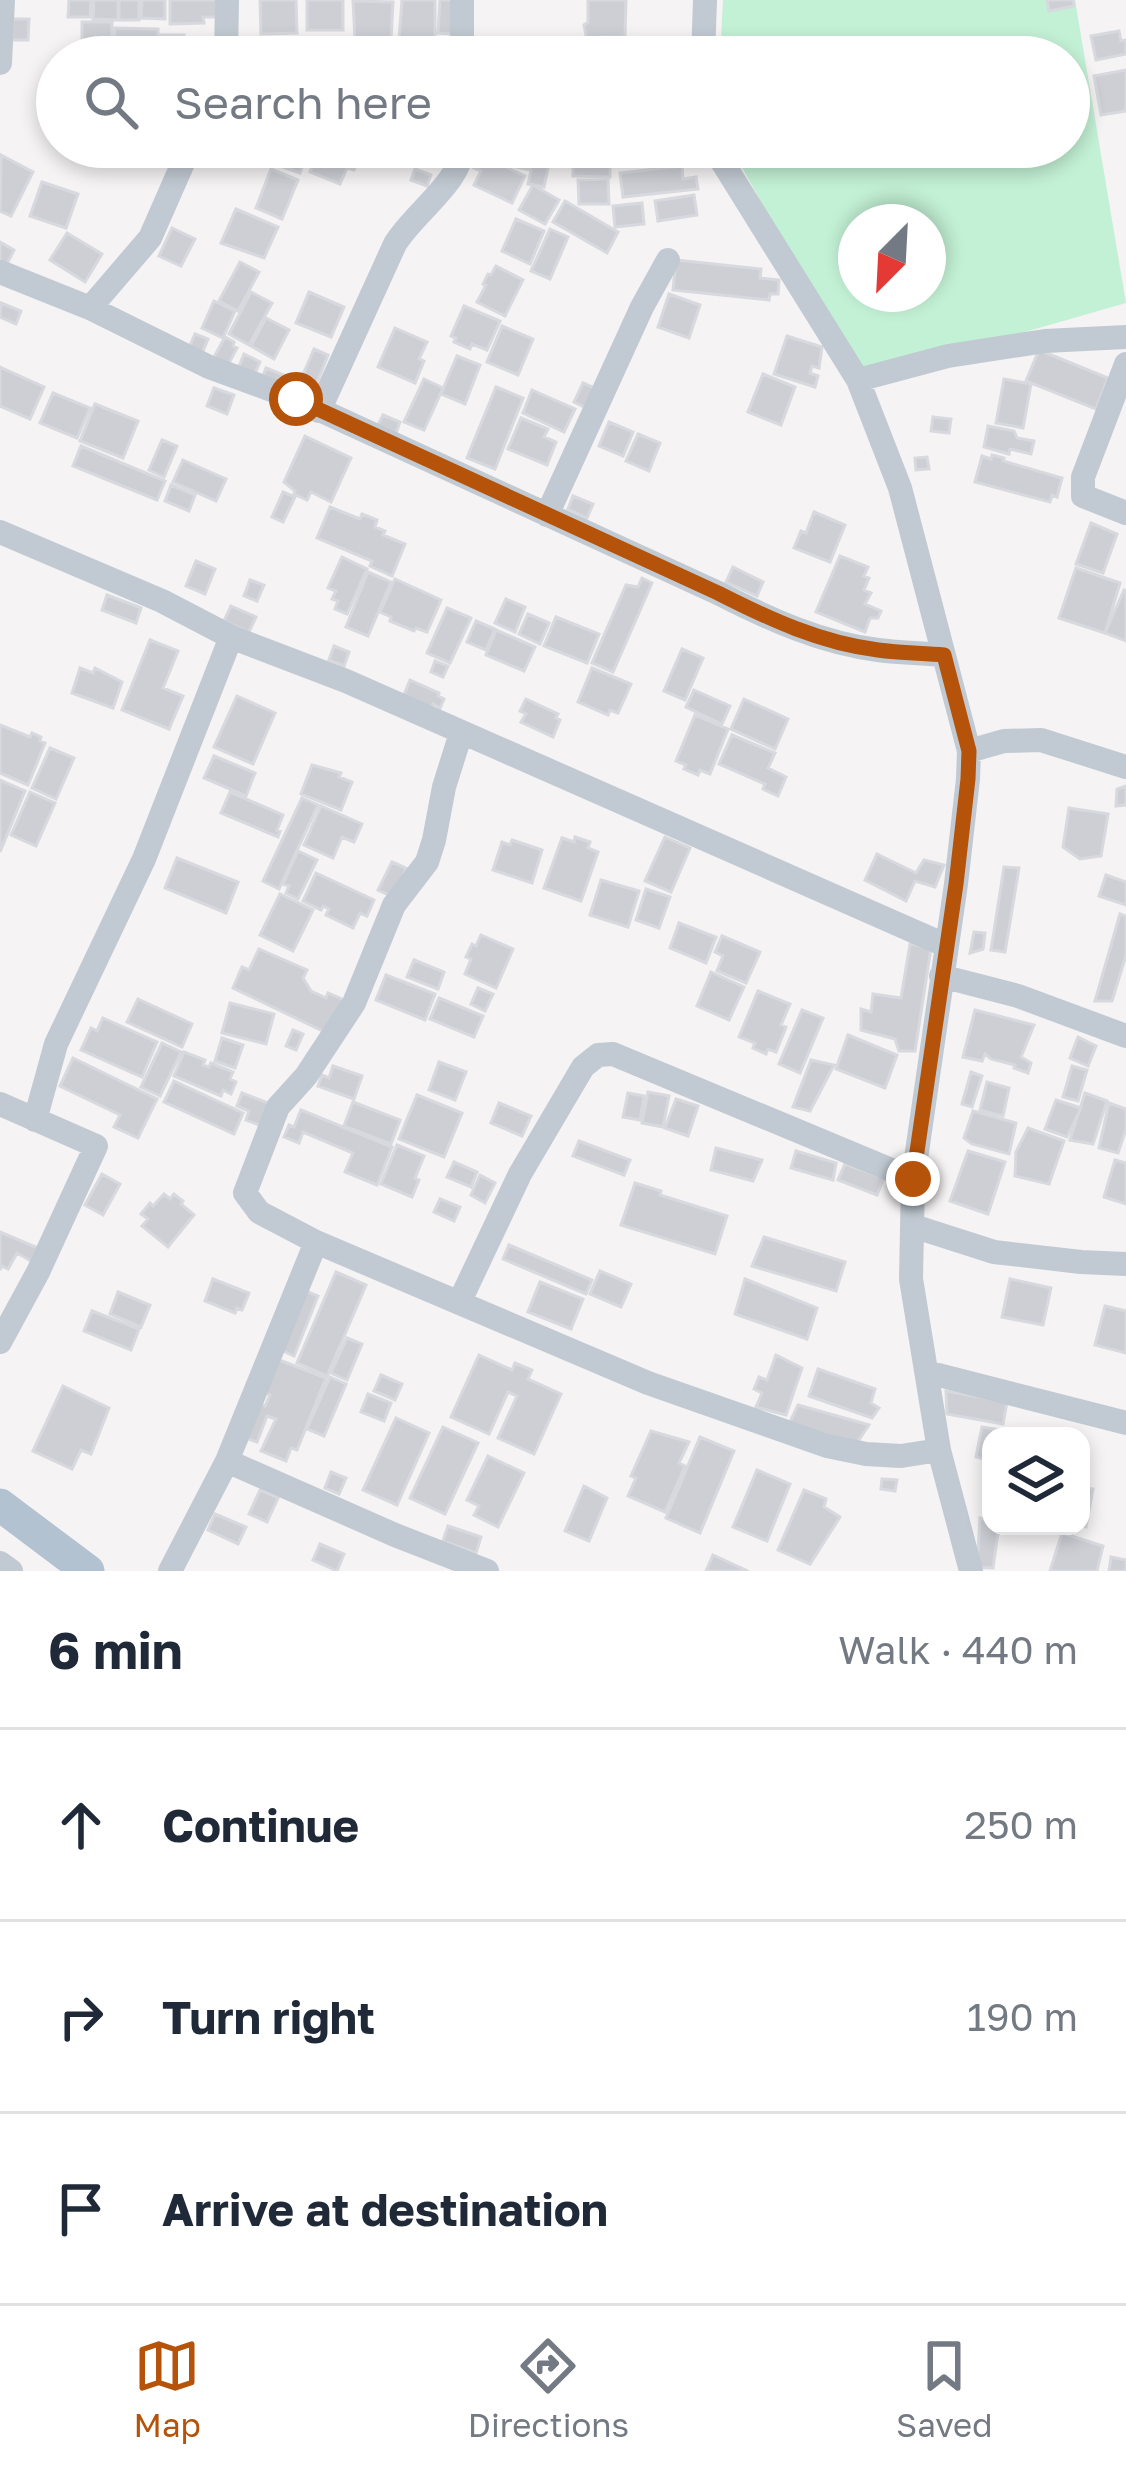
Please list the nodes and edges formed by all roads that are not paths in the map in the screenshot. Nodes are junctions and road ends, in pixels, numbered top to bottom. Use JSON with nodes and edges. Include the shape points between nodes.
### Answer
{"nodes":[{"id":1,"x":3,"y":0,"type":"edge"},
{"id":2,"x":227,"y":0,"type":"edge"},
{"id":3,"x":462,"y":0,"type":"edge"},
{"id":4,"x":705,"y":0,"type":"edge"},
{"id":5,"x":226,"y":36,"type":"edge"},
{"id":6,"x":463,"y":36,"type":"edge"},
{"id":7,"x":704,"y":36,"type":"edge"},
{"id":8,"x":0,"y":63,"type":"edge"},
{"id":9,"x":181,"y":168,"type":"edge"},
{"id":10,"x":458,"y":168,"type":"edge"},
{"id":11,"x":726,"y":168,"type":"edge"},
{"id":12,"x":668,"y":260,"type":"dead end"},
{"id":13,"x":0,"y":272,"type":"edge"},
{"id":14,"x":90,"y":308,"type":"junction"},
{"id":15,"x":1126,"y":337,"type":"edge"},
{"id":16,"x":1126,"y":364,"type":"edge"},
{"id":17,"x":858,"y":380,"type":"junction"},
{"id":18,"x":319,"y":411,"type":"junction"},
{"id":19,"x":1126,"y":513,"type":"edge"},
{"id":20,"x":547,"y":515,"type":"junction"},
{"id":21,"x":2,"y":538,"type":"edge"},
{"id":22,"x":231,"y":637,"type":"junction"},
{"id":23,"x":944,"y":655,"type":"junction"},
{"id":24,"x":461,"y":733,"type":"junction"},
{"id":25,"x":969,"y":751,"type":"junction"},
{"id":26,"x":1126,"y":766,"type":"edge"},
{"id":27,"x":945,"y":945,"type":"junction"},
{"id":28,"x":941,"y":976,"type":"junction"},
{"id":29,"x":1126,"y":1036,"type":"edge"},
{"id":30,"x":0,"y":1104,"type":"edge"},
{"id":31,"x":35,"y":1120,"type":"junction"},
{"id":32,"x":913,"y":1179,"type":"junction"},
{"id":33,"x":913,"y":1226,"type":"junction"},
{"id":34,"x":316,"y":1242,"type":"junction"},
{"id":35,"x":1126,"y":1264,"type":"edge"},
{"id":36,"x":459,"y":1303,"type":"junction"},
{"id":37,"x":0,"y":1342,"type":"edge"},
{"id":38,"x":927,"y":1372,"type":"junction"},
{"id":39,"x":1126,"y":1423,"type":"edge"},
{"id":40,"x":940,"y":1450,"type":"junction"},
{"id":41,"x":227,"y":1461,"type":"junction"},
{"id":42,"x":0,"y":1505,"type":"edge"},
{"id":43,"x":0,"y":1563,"type":"edge"},
{"id":44,"x":10,"y":1571,"type":"edge"},
{"id":45,"x":88,"y":1571,"type":"edge"},
{"id":46,"x":170,"y":1571,"type":"edge"},
{"id":47,"x":487,"y":1571,"type":"edge"},
{"id":48,"x":971,"y":1571,"type":"edge"}],
"edges":[{"from":1,"to":8,"type":"street"},
{"from":2,"to":5,"type":"street"},
{"from":3,"to":6,"type":"street"},
{"from":4,"to":7,"type":"street"},
{"from":9,"to":14,"type":"street","via":[[149,238]]},
{"from":10,"to":18,"type":"street","via":[[403,230]]},
{"from":11,"to":17,"type":"street"},
{"from":12,"to":20,"type":"street"},
{"from":13,"to":14,"type":"street"},
{"from":14,"to":18,"type":"street"},
{"from":15,"to":17,"type":"street","via":[[948,356]]},
{"from":16,"to":19,"type":"street","via":[[1081,490]]},
{"from":17,"to":23,"type":"street","via":[[900,488]]},
{"from":18,"to":20,"type":"street"},
{"from":20,"to":23,"type":"street","via":[[772,621],[875,650]]},
{"from":21,"to":22,"type":"street"},
{"from":22,"to":24,"type":"street"},
{"from":22,"to":31,"type":"street","via":[[144,859],[56,1044]]},
{"from":23,"to":25,"type":"street"},
{"from":24,"to":27,"type":"street"},
{"from":24,"to":34,"type":"street","via":[[427,862],[394,904],[354,1003],[278,1107],[245,1193],[259,1212]]},
{"from":25,"to":26,"type":"street","via":[[1041,740]]},
{"from":25,"to":27,"type":"street"},
{"from":27,"to":28,"type":"street"},
{"from":28,"to":29,"type":"street"},
{"from":28,"to":32,"type":"street"},
{"from":30,"to":31,"type":"street"},
{"from":31,"to":37,"type":"street","via":[[96,1146]]},
{"from":32,"to":33,"type":"street"},
{"from":32,"to":36,"type":"street","via":[[598,1054],[520,1174]]},
{"from":33,"to":35,"type":"street","via":[[994,1252]]},
{"from":33,"to":38,"type":"street","via":[[911,1279]]},
{"from":34,"to":36,"type":"street"},
{"from":34,"to":41,"type":"street"},
{"from":36,"to":40,"type":"street","via":[[826,1446],[902,1456]]},
{"from":38,"to":39,"type":"street"},
{"from":38,"to":40,"type":"street"},
{"from":40,"to":48,"type":"street"},
{"from":41,"to":46,"type":"street"},
{"from":41,"to":47,"type":"street"},
{"from":42,"to":45,"type":"main road"},
{"from":43,"to":44,"type":"street"}]}
